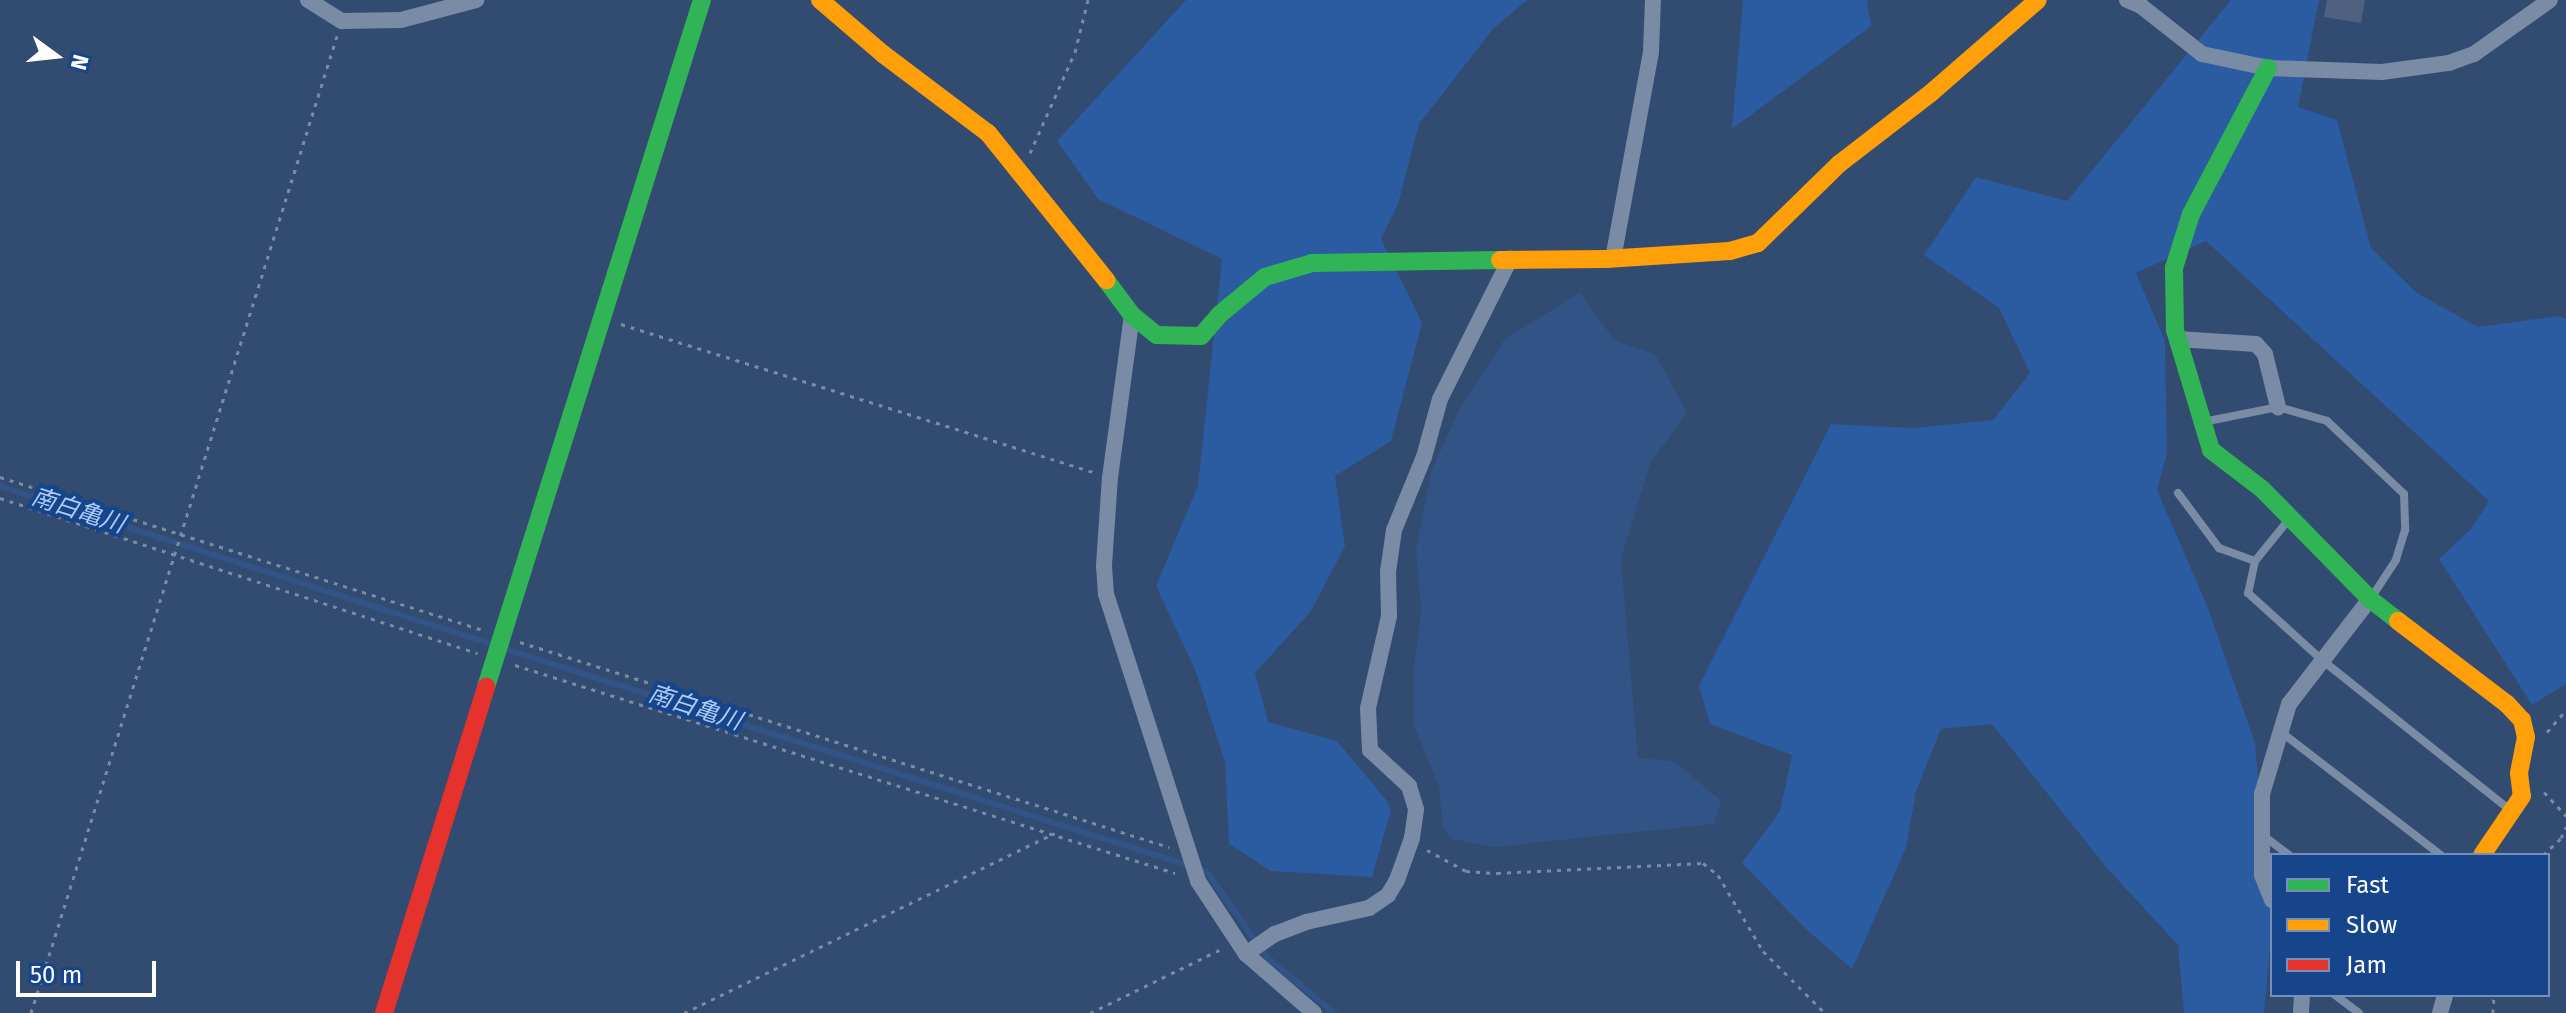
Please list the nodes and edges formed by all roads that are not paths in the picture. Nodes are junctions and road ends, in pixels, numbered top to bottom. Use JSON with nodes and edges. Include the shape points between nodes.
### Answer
{"nodes":[{"id":1,"x":308,"y":0,"type":"edge"},
{"id":2,"x":476,"y":0,"type":"edge"},
{"id":3,"x":702,"y":0,"type":"edge"},
{"id":4,"x":820,"y":0,"type":"edge"},
{"id":5,"x":1653,"y":0,"type":"edge"},
{"id":6,"x":2038,"y":0,"type":"edge"},
{"id":7,"x":2127,"y":0,"type":"edge"},
{"id":8,"x":2550,"y":0,"type":"edge"},
{"id":9,"x":2268,"y":68,"type":"junction"},
{"id":10,"x":1510,"y":259,"type":"junction"},
{"id":11,"x":1613,"y":259,"type":"junction"},
{"id":12,"x":1132,"y":315,"type":"junction"},
{"id":13,"x":2177,"y":339,"type":"junction"},
{"id":14,"x":2278,"y":407,"type":"junction"},
{"id":15,"x":2202,"y":422,"type":"junction"},
{"id":16,"x":2178,"y":493,"type":"dead end"},
{"id":17,"x":2290,"y":518,"type":"junction"},
{"id":18,"x":2255,"y":561,"type":"junction"},
{"id":19,"x":2370,"y":599,"type":"junction"},
{"id":20,"x":2322,"y":660,"type":"junction"},
{"id":21,"x":2281,"y":732,"type":"junction"},
{"id":22,"x":2512,"y":811,"type":"junction"},
{"id":23,"x":2260,"y":833,"type":"junction"},
{"id":24,"x":2286,"y":853,"type":"edge"},
{"id":25,"x":2438,"y":853,"type":"edge"},
{"id":26,"x":2483,"y":853,"type":"edge"},
{"id":27,"x":2270,"y":895,"type":"edge"},
{"id":28,"x":1242,"y":947,"type":"junction"},
{"id":29,"x":2338,"y":997,"type":"edge"},
{"id":30,"x":384,"y":1013,"type":"edge"},
{"id":31,"x":1314,"y":1013,"type":"edge"},
{"id":32,"x":2359,"y":1013,"type":"edge"}],
"edges":[{"from":1,"to":2,"type":"street","via":[[342,21],[401,20]]},
{"from":3,"to":30,"type":"street"},
{"from":4,"to":12,"type":"street","via":[[988,133]]},
{"from":5,"to":11,"type":"street","via":[[1651,51]]},
{"from":6,"to":11,"type":"street","via":[[1839,164],[1758,243],[1730,251]]},
{"from":7,"to":9,"type":"street","via":[[2202,54]]},
{"from":8,"to":9,"type":"street","via":[[2474,54],[2449,63],[2382,72]]},
{"from":9,"to":13,"type":"street","via":[[2191,214],[2174,268]]},
{"from":10,"to":11,"type":"street"},
{"from":10,"to":12,"type":"street","via":[[1312,263],[1265,277],[1201,336],[1157,335]]},
{"from":10,"to":28,"type":"street","via":[[1440,399],[1424,457],[1394,530],[1389,616],[1368,708],[1370,750],[1409,786],[1416,809],[1412,838],[1388,895],[1369,908],[1306,922]]},
{"from":12,"to":28,"type":"street","via":[[1110,477],[1106,594],[1198,881]]},
{"from":13,"to":14,"type":"street","via":[[2256,344],[2265,354]]},
{"from":13,"to":15,"type":"street"},
{"from":14,"to":15,"type":"lane"},
{"from":14,"to":19,"type":"lane","via":[[2327,421],[2404,494],[2405,530],[2396,560]]},
{"from":15,"to":17,"type":"street","via":[[2211,450]]},
{"from":16,"to":18,"type":"lane","via":[[2219,548]]},
{"from":17,"to":18,"type":"lane"},
{"from":17,"to":19,"type":"street"},
{"from":18,"to":20,"type":"lane","via":[[2248,593]]},
{"from":19,"to":20,"type":"street"},
{"from":19,"to":22,"type":"street","via":[[2522,720],[2522,796]]},
{"from":20,"to":21,"type":"street","via":[[2289,704]]},
{"from":20,"to":22,"type":"lane"},
{"from":21,"to":23,"type":"street","via":[[2262,794]]},
{"from":21,"to":25,"type":"lane"},
{"from":22,"to":26,"type":"street"},
{"from":23,"to":24,"type":"lane"},
{"from":23,"to":27,"type":"street","via":[[2262,875]]},
{"from":28,"to":31,"type":"street"},
{"from":29,"to":32,"type":"lane"}]}
